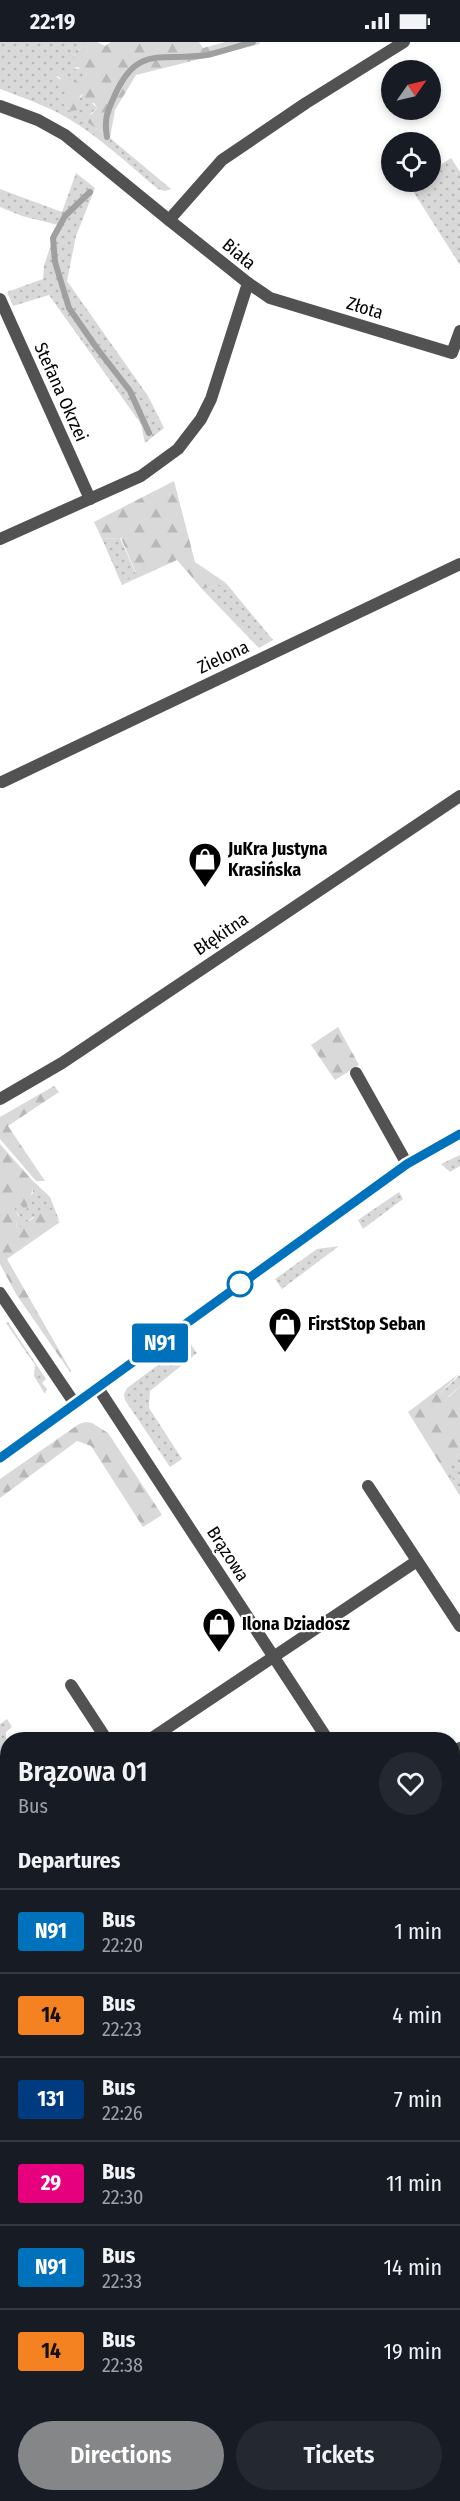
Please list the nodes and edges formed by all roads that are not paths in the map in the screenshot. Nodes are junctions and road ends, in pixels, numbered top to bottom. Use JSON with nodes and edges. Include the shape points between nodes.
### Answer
{"nodes":[{"id":1,"x":404,"y":42,"type":"edge"},
{"id":2,"x":0,"y":106,"type":"edge"},
{"id":3,"x":170,"y":220,"type":"junction"},
{"id":4,"x":248,"y":283,"type":"junction"},
{"id":5,"x":0,"y":299,"type":"edge"},
{"id":6,"x":460,"y":331,"type":"edge"},
{"id":7,"x":456,"y":354,"type":"edge"},
{"id":8,"x":90,"y":499,"type":"junction"},
{"id":9,"x":0,"y":539,"type":"edge"},
{"id":10,"x":460,"y":564,"type":"edge"},
{"id":11,"x":2,"y":782,"type":"dead end"},
{"id":12,"x":460,"y":796,"type":"edge"},
{"id":13,"x":356,"y":1073,"type":"dead end"},
{"id":14,"x":0,"y":1099,"type":"edge"},
{"id":15,"x":460,"y":1134,"type":"edge"},
{"id":16,"x":407,"y":1164,"type":"junction"},
{"id":17,"x":0,"y":1293,"type":"edge"},
{"id":18,"x":98,"y":1388,"type":"junction"},
{"id":19,"x":75,"y":1404,"type":"junction"},
{"id":20,"x":0,"y":1458,"type":"edge"},
{"id":21,"x":368,"y":1486,"type":"dead end"},
{"id":22,"x":417,"y":1561,"type":"junction"},
{"id":23,"x":460,"y":1626,"type":"edge"},
{"id":24,"x":273,"y":1656,"type":"junction"},
{"id":25,"x":70,"y":1685,"type":"dead end"},
{"id":26,"x":101,"y":1732,"type":"edge"},
{"id":27,"x":161,"y":1732,"type":"edge"},
{"id":28,"x":323,"y":1732,"type":"edge"}],
"edges":[{"from":1,"to":3,"type":"street","via":[[222,160]]},
{"from":2,"to":3,"type":"street","name":"Biała","via":[[65,135]]},
{"from":3,"to":4,"type":"street","name":"Biała"},
{"from":4,"to":7,"type":"street","name":"Złota","via":[[276,300]]},
{"from":4,"to":8,"type":"street","name":"Biała","via":[[217,385],[189,436],[157,466]]},
{"from":5,"to":8,"type":"street","name":"Stefana Okrzei"},
{"from":6,"to":7,"type":"street","name":"Złota"},
{"from":8,"to":9,"type":"street","name":"Biała"},
{"from":10,"to":11,"type":"street","name":"Zielona"},
{"from":12,"to":14,"type":"street","name":"Błękitna","via":[[72,1056]]},
{"from":13,"to":16,"type":"street"},
{"from":15,"to":16,"type":"street"},
{"from":16,"to":18,"type":"street"},
{"from":17,"to":19,"type":"street"},
{"from":18,"to":19,"type":"street"},
{"from":18,"to":24,"type":"street","name":"Brązowa"},
{"from":19,"to":20,"type":"street"},
{"from":21,"to":22,"type":"street"},
{"from":22,"to":23,"type":"street"},
{"from":22,"to":24,"type":"street"},
{"from":24,"to":27,"type":"street"},
{"from":24,"to":28,"type":"street","name":"Brązowa"},
{"from":25,"to":26,"type":"street"}]}
